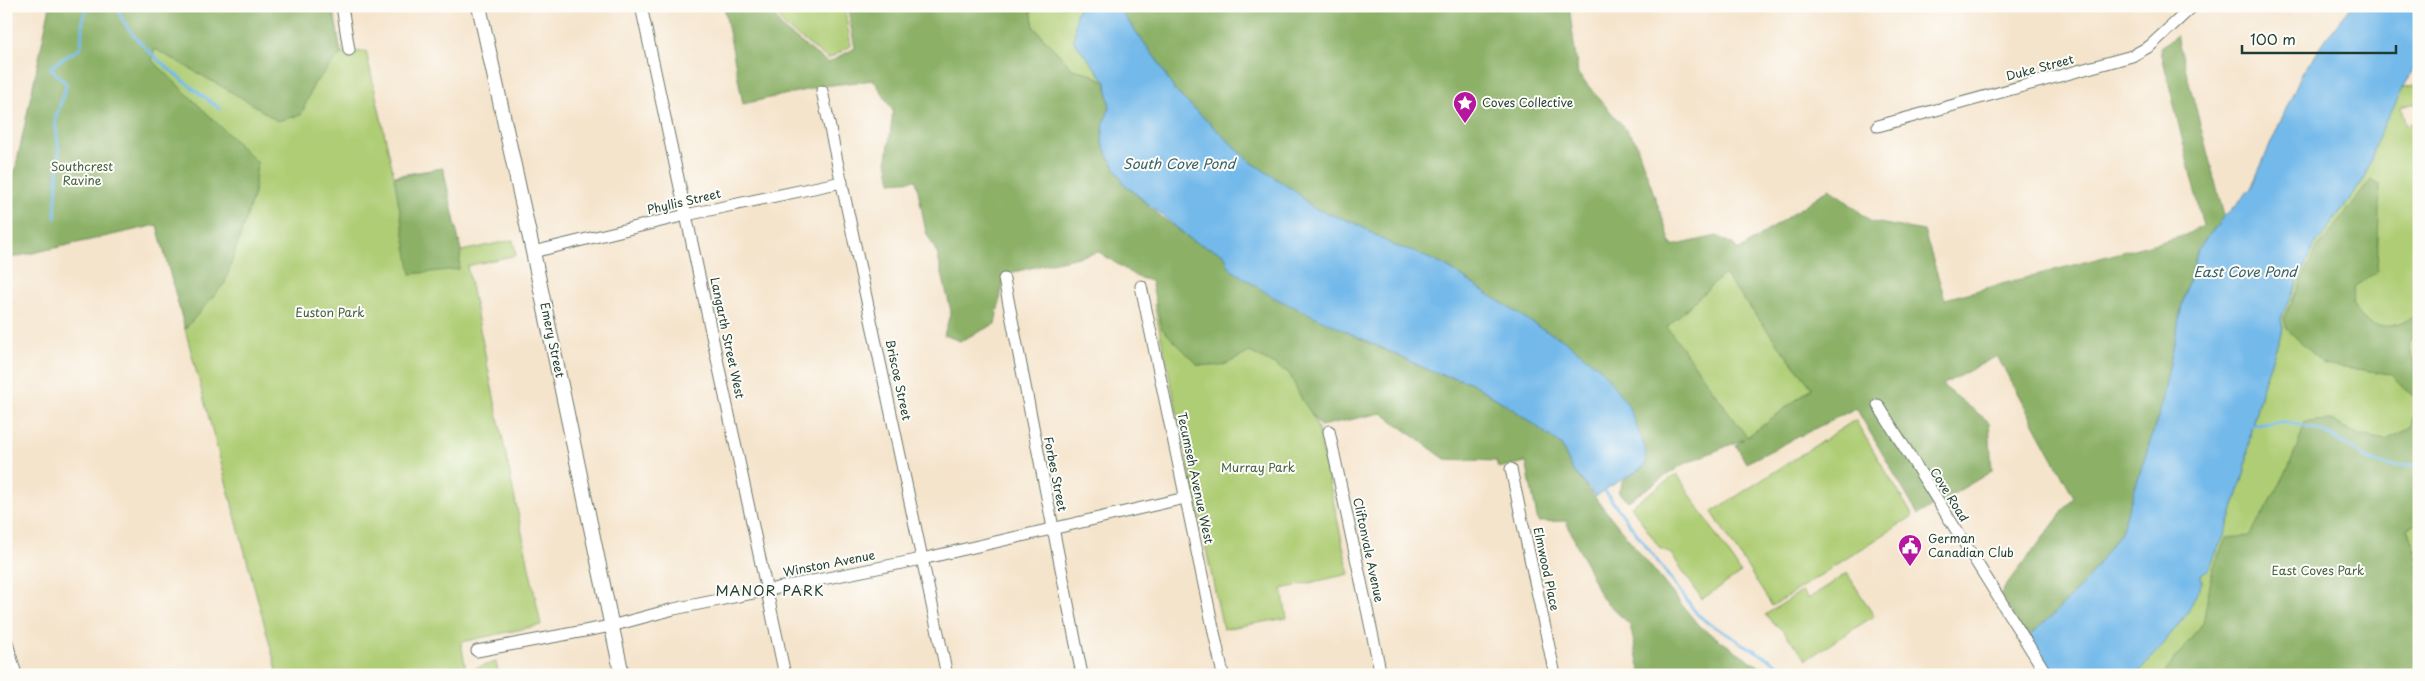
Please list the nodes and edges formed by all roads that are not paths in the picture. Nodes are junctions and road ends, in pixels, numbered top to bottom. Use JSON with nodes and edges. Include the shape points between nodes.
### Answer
{"nodes":[{"id":1,"x":342,"y":6,"type":"edge"},
{"id":2,"x":479,"y":6,"type":"edge"},
{"id":3,"x":641,"y":6,"type":"edge"},
{"id":4,"x":2194,"y":6,"type":"edge"},
{"id":5,"x":349,"y":50,"type":"dead end"},
{"id":6,"x":822,"y":91,"type":"dead end"},
{"id":7,"x":1878,"y":126,"type":"dead end"},
{"id":8,"x":842,"y":182,"type":"junction"},
{"id":9,"x":686,"y":216,"type":"junction"},
{"id":10,"x":533,"y":252,"type":"junction"},
{"id":11,"x":1004,"y":279,"type":"dead end"},
{"id":12,"x":1141,"y":286,"type":"dead end"},
{"id":13,"x":1878,"y":405,"type":"dead end"},
{"id":14,"x":1329,"y":432,"type":"dead end"},
{"id":15,"x":1511,"y":469,"type":"dead end"},
{"id":16,"x":1185,"y":498,"type":"junction"},
{"id":17,"x":1052,"y":529,"type":"junction"},
{"id":18,"x":922,"y":559,"type":"junction"},
{"id":19,"x":767,"y":590,"type":"junction"},
{"id":20,"x":611,"y":626,"type":"junction"},
{"id":21,"x":6,"y":639,"type":"edge"},
{"id":22,"x":477,"y":652,"type":"dead end"},
{"id":23,"x":16,"y":675,"type":"edge"},
{"id":24,"x":622,"y":675,"type":"edge"},
{"id":25,"x":785,"y":675,"type":"edge"},
{"id":26,"x":947,"y":675,"type":"edge"},
{"id":27,"x":1082,"y":675,"type":"edge"},
{"id":28,"x":1223,"y":675,"type":"edge"},
{"id":29,"x":1381,"y":675,"type":"edge"},
{"id":30,"x":1554,"y":675,"type":"edge"},
{"id":31,"x":2047,"y":675,"type":"edge"}],
"edges":[{"from":1,"to":5,"type":"street"},
{"from":2,"to":10,"type":"street","name":"Emery Street"},
{"from":3,"to":9,"type":"street","name":"Langarth Street West"},
{"from":4,"to":7,"type":"street","name":"Duke Street","via":[[2150,46],[2132,56]]},
{"from":6,"to":8,"type":"street","name":"Briscoe Street"},
{"from":8,"to":9,"type":"street","name":"Phyllis Street"},
{"from":8,"to":18,"type":"street","name":"Briscoe Street"},
{"from":9,"to":10,"type":"street","name":"Phyllis Street"},
{"from":9,"to":19,"type":"street","name":"Langarth Street West"},
{"from":10,"to":20,"type":"street","name":"Emery Street"},
{"from":11,"to":17,"type":"street","name":"Forbes Street"},
{"from":12,"to":16,"type":"street","name":"Tecumseh Avenue West"},
{"from":13,"to":31,"type":"street","name":"Cove Road"},
{"from":14,"to":29,"type":"street","name":"Cliftonvale Avenue"},
{"from":15,"to":30,"type":"street","name":"Elmwood Place"},
{"from":16,"to":17,"type":"street","name":"Winston Avenue"},
{"from":16,"to":28,"type":"street","name":"Tecumseh Avenue West"},
{"from":17,"to":18,"type":"street","name":"Winston Avenue"},
{"from":17,"to":27,"type":"street","name":"Forbes Street"},
{"from":18,"to":19,"type":"street","name":"Winston Avenue"},
{"from":18,"to":26,"type":"street","name":"Briscoe Street"},
{"from":19,"to":20,"type":"street","name":"Winston Avenue"},
{"from":19,"to":25,"type":"street","name":"Langarth Street West"},
{"from":20,"to":22,"type":"street","name":"Winston Avenue"},
{"from":20,"to":24,"type":"street","name":"Emery Street"},
{"from":21,"to":23,"type":"street"}]}
